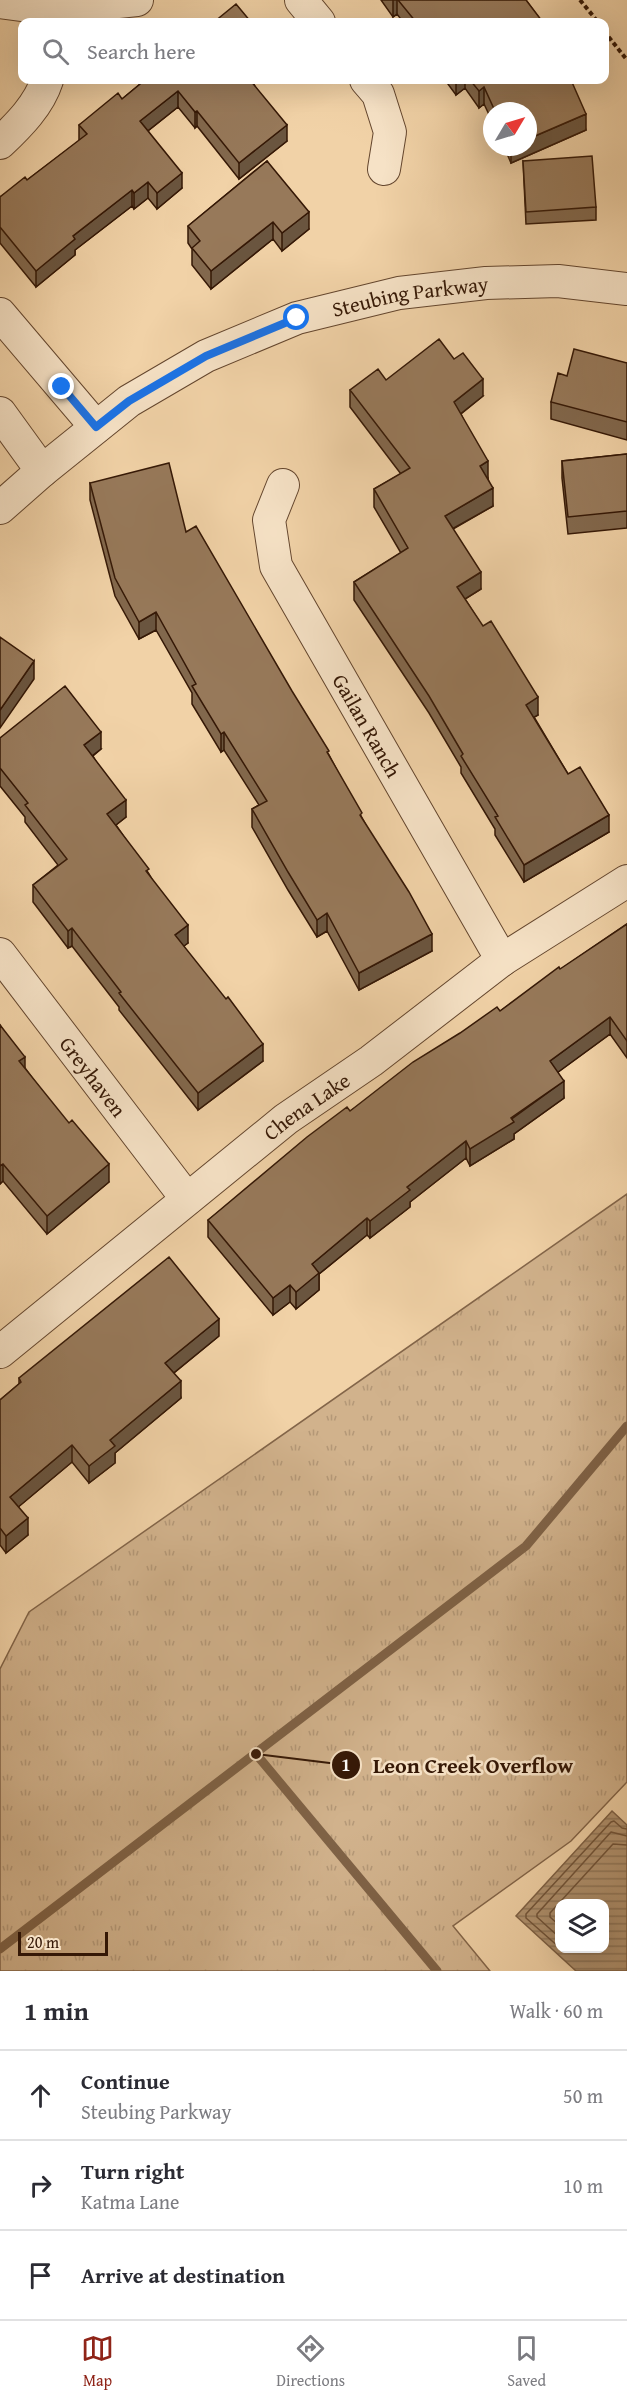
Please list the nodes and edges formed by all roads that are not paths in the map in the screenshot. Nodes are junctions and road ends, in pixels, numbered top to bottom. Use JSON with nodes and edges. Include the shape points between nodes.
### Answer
{"nodes":[{"id":1,"x":137,"y":0,"type":"edge"},
{"id":2,"x":301,"y":0,"type":"edge"},
{"id":3,"x":0,"y":2,"type":"edge"},
{"id":4,"x":51,"y":16,"type":"edge"},
{"id":5,"x":316,"y":18,"type":"edge"},
{"id":6,"x":46,"y":84,"type":"edge"},
{"id":7,"x":369,"y":84,"type":"edge"},
{"id":8,"x":0,"y":143,"type":"edge"},
{"id":9,"x":384,"y":169,"type":"dead end"},
{"id":10,"x":627,"y":289,"type":"edge"},
{"id":11,"x":0,"y":314,"type":"edge"},
{"id":12,"x":0,"y":413,"type":"edge"},
{"id":13,"x":96,"y":427,"type":"junction"},
{"id":14,"x":42,"y":471,"type":"junction"},
{"id":15,"x":283,"y":485,"type":"dead end"},
{"id":16,"x":0,"y":508,"type":"edge"},
{"id":17,"x":627,"y":880,"type":"edge"},
{"id":18,"x":0,"y":954,"type":"edge"},
{"id":19,"x":502,"y":960,"type":"junction"},
{"id":20,"x":187,"y":1199,"type":"junction"},
{"id":21,"x":0,"y":1352,"type":"edge"}],
"edges":[{"from":1,"to":4,"type":"street"},
{"from":2,"to":5,"type":"street"},
{"from":3,"to":4,"type":"street"},
{"from":6,"to":8,"type":"street","via":[[25,119]]},
{"from":7,"to":9,"type":"street","via":[[378,94],[390,132]]},
{"from":10,"to":13,"type":"street","name":"Steubing Parkway","via":[[558,281],[486,283],[399,293],[297,318],[206,356],[129,401]]},
{"from":11,"to":13,"type":"street"},
{"from":12,"to":14,"type":"street"},
{"from":13,"to":14,"type":"street","name":"Steubing Parkway"},
{"from":14,"to":16,"type":"street","name":"Steubing Parkway"},
{"from":15,"to":19,"type":"street","name":"Gailan Ranch","via":[[269,520],[276,566]]},
{"from":17,"to":19,"type":"street","name":"Chena Lake"},
{"from":18,"to":20,"type":"street","name":"Greyhaven"},
{"from":19,"to":20,"type":"street","name":"Chena Lake","via":[[371,1061],[286,1119]]},
{"from":20,"to":21,"type":"street","name":"Chena Lake"}]}
